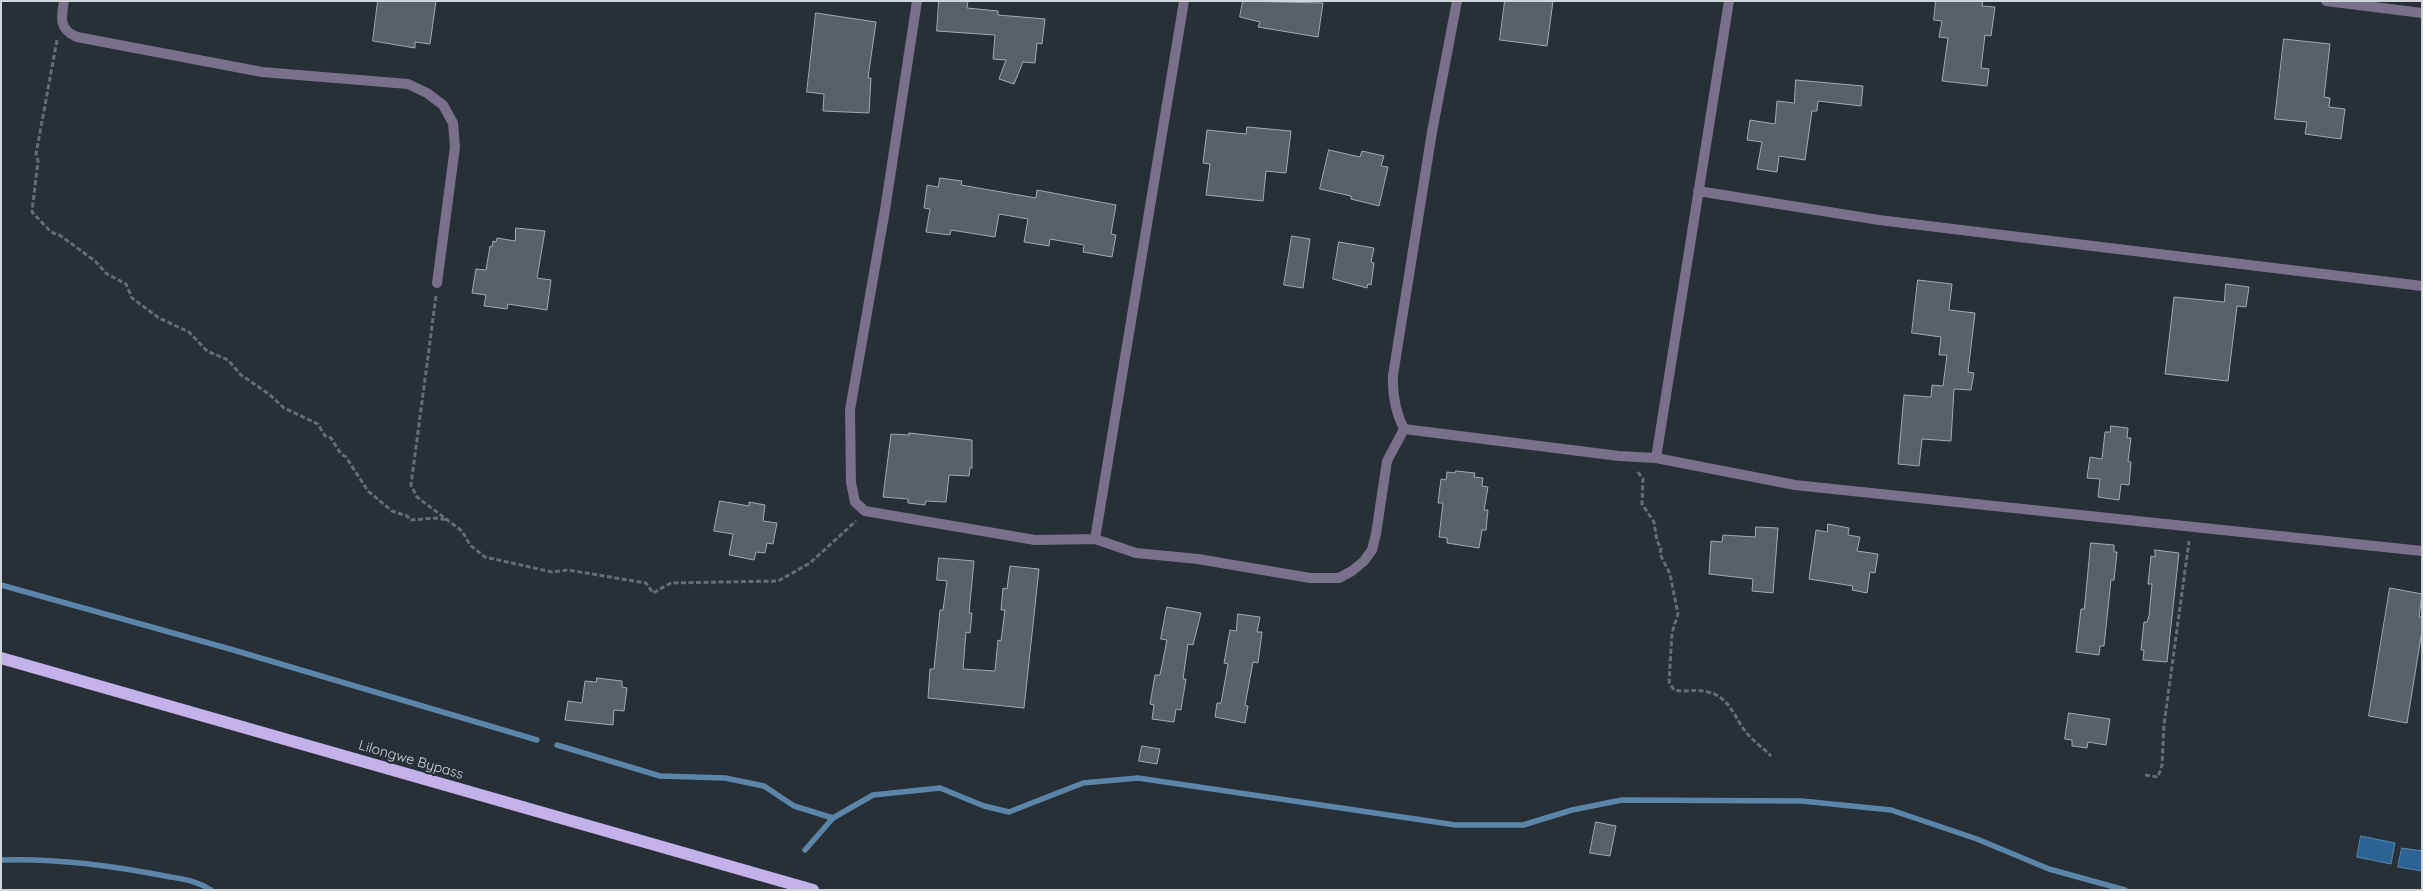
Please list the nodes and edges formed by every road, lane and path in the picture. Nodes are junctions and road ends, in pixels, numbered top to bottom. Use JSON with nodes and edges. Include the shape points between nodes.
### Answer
{"nodes":[{"id":1,"x":64,"y":1,"type":"edge"},
{"id":2,"x":917,"y":1,"type":"edge"},
{"id":3,"x":1184,"y":1,"type":"edge"},
{"id":4,"x":1456,"y":1,"type":"edge"},
{"id":5,"x":1729,"y":1,"type":"edge"},
{"id":6,"x":2326,"y":1,"type":"edge"},
{"id":7,"x":2422,"y":13,"type":"edge"},
{"id":8,"x":61,"y":20,"type":"junction"},
{"id":9,"x":1698,"y":191,"type":"junction"},
{"id":10,"x":437,"y":283,"type":"joint"},
{"id":11,"x":2422,"y":286,"type":"edge"},
{"id":12,"x":1404,"y":429,"type":"junction"},
{"id":13,"x":1619,"y":456,"type":"junction"},
{"id":14,"x":1656,"y":458,"type":"junction"},
{"id":15,"x":865,"y":510,"type":"junction"},
{"id":16,"x":448,"y":520,"type":"junction"},
{"id":17,"x":2191,"y":525,"type":"junction"},
{"id":18,"x":1095,"y":539,"type":"junction"},
{"id":19,"x":2422,"y":551,"type":"edge"},
{"id":20,"x":1,"y":658,"type":"edge"},
{"id":21,"x":1771,"y":756,"type":"dead end"},
{"id":22,"x":2145,"y":775,"type":"dead end"},
{"id":23,"x":813,"y":890,"type":"edge"}],
"edges":[{"from":1,"to":8,"type":"street"},
{"from":2,"to":15,"type":"street","via":[[850,410],[851,482],[855,502]]},
{"from":3,"to":18,"type":"street"},
{"from":4,"to":12,"type":"street","via":[[1393,375],[1392,394]]},
{"from":5,"to":9,"type":"street"},
{"from":6,"to":7,"type":"street"},
{"from":8,"to":10,"type":"street","via":[[63,28],[77,37],[262,72],[408,84],[427,93],[443,105],[453,123],[456,147]]},
{"from":8,"to":16,"type":"path","via":[[36,154],[32,212],[51,232],[62,236],[107,274],[126,284],[132,298],[159,318],[189,332],[207,351],[228,360],[241,375],[284,408],[318,424],[346,457],[358,479],[392,511],[410,520]]},
{"from":9,"to":11,"type":"street","via":[[1879,220]]},
{"from":9,"to":14,"type":"street"},
{"from":10,"to":16,"type":"path","via":[[411,485],[417,497]]},
{"from":12,"to":13,"type":"street"},
{"from":12,"to":18,"type":"street","via":[[1387,461],[1372,550],[1352,571],[1339,578],[1310,578],[1198,559],[1136,553]]},
{"from":13,"to":14,"type":"street"},
{"from":13,"to":21,"type":"path","via":[[1643,478],[1642,504],[1654,522],[1660,554],[1670,574],[1678,614],[1672,633],[1669,682],[1674,690],[1696,689],[1711,692],[1722,699],[1734,710],[1745,731]]},
{"from":14,"to":17,"type":"street","via":[[1795,484]]},
{"from":15,"to":16,"type":"path","via":[[810,563],[778,581],[671,583],[653,593],[646,583],[568,570],[552,572],[486,557],[470,546],[462,531]]},
{"from":15,"to":18,"type":"street","via":[[1034,540]]},
{"from":17,"to":19,"type":"street"},
{"from":17,"to":22,"type":"path","via":[[2164,725],[2162,765],[2158,777]]},
{"from":20,"to":23,"type":"main road","name":"Lilongwe Bypass"}]}
